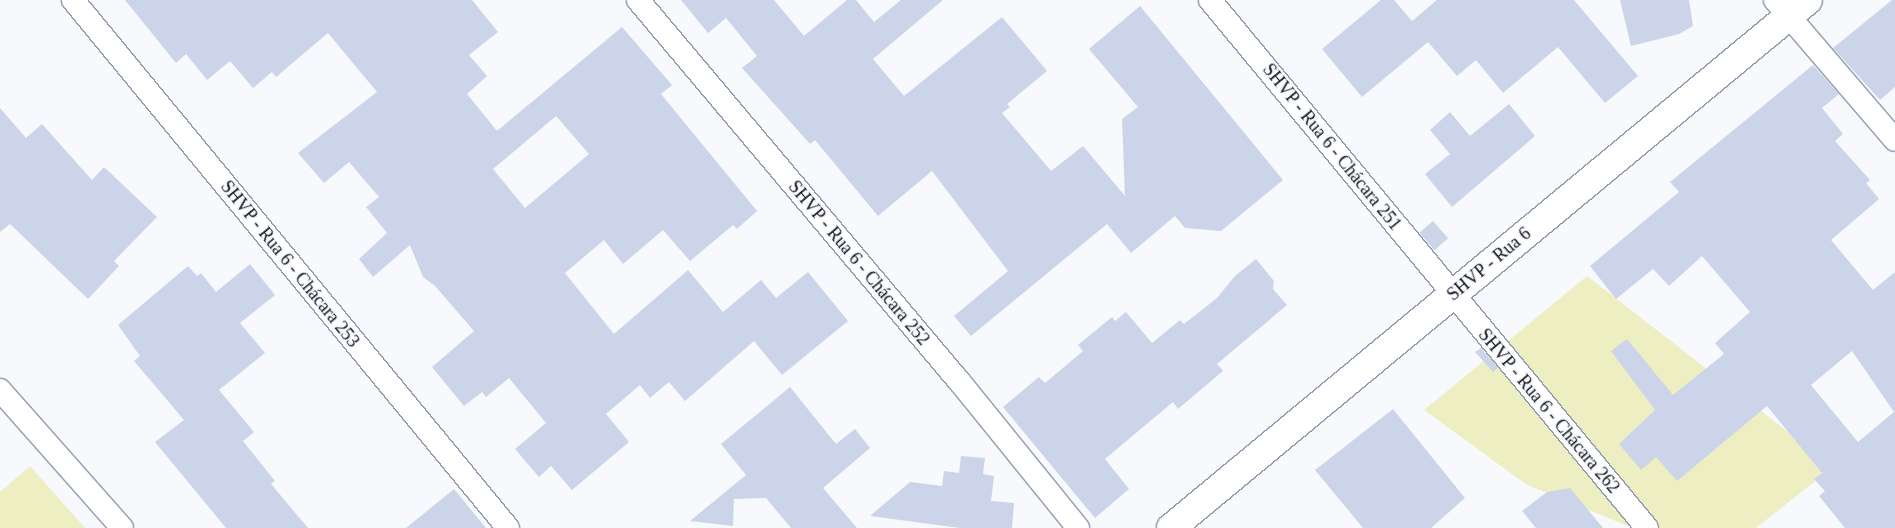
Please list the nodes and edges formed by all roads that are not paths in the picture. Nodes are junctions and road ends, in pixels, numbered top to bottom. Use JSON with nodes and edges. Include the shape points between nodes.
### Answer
{"nodes":[{"id":1,"x":73,"y":0,"type":"edge"},
{"id":2,"x":638,"y":0,"type":"edge"},
{"id":3,"x":1210,"y":0,"type":"edge"},
{"id":4,"x":1790,"y":6,"type":"edge"},
{"id":5,"x":1895,"y":140,"type":"edge"},
{"id":6,"x":1452,"y":295,"type":"junction"},
{"id":7,"x":0,"y":390,"type":"edge"},
{"id":8,"x":122,"y":528,"type":"edge"},
{"id":9,"x":508,"y":528,"type":"edge"},
{"id":10,"x":1078,"y":528,"type":"edge"},
{"id":11,"x":1171,"y":528,"type":"edge"},
{"id":12,"x":1647,"y":528,"type":"edge"}],
"edges":[{"from":1,"to":9,"type":"street","name":"SHVP - Rua 6 - Chácara 253"},
{"from":2,"to":10,"type":"street","name":"SHVP - Rua 6 - Chácara 252"},
{"from":3,"to":6,"type":"street","name":"SHVP - Rua 6 - Chácara 251"},
{"from":4,"to":5,"type":"street"},
{"from":4,"to":6,"type":"street","name":"SHVP - Rua 6"},
{"from":6,"to":11,"type":"street","name":"SHVP - Rua 6"},
{"from":6,"to":12,"type":"street","name":"SHVP - Rua 6 - Chácara 262"},
{"from":7,"to":8,"type":"street"}]}
